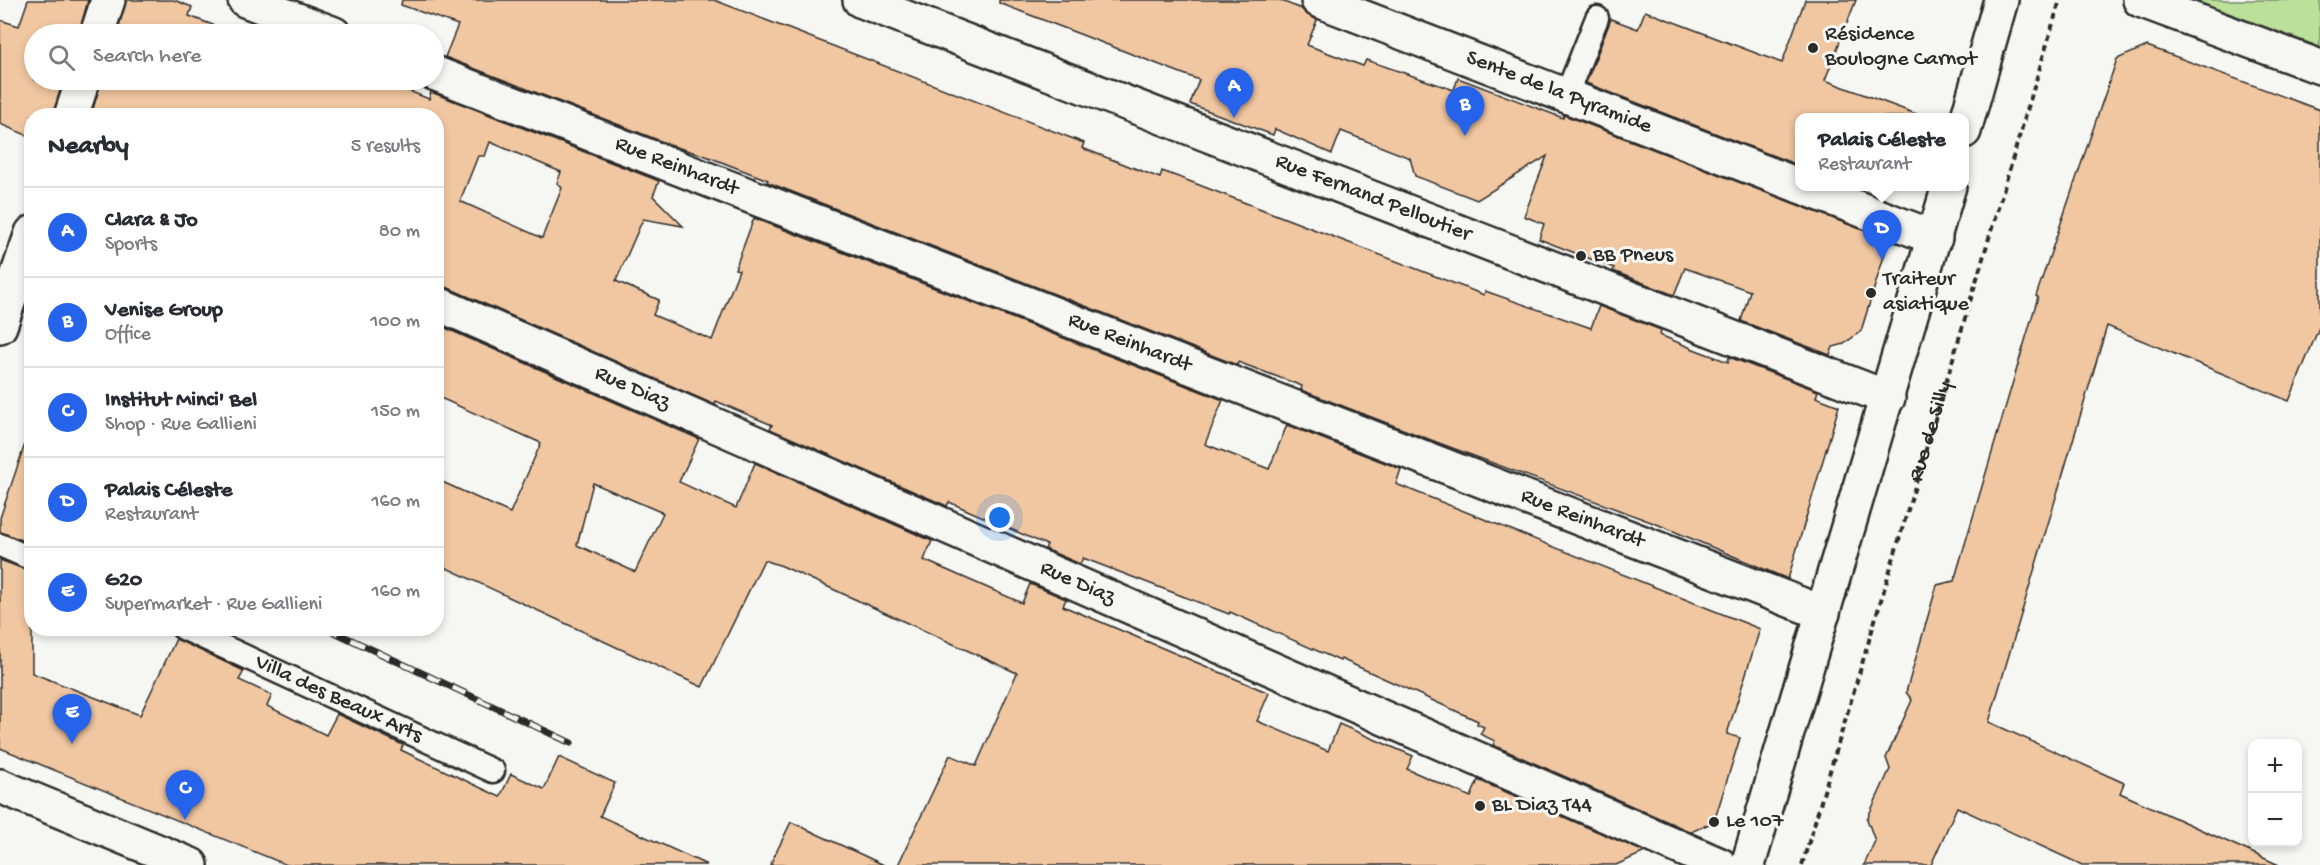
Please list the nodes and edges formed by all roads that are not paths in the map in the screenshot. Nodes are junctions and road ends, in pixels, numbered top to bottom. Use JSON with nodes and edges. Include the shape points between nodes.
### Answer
{"nodes":[{"id":1,"x":108,"y":0,"type":"edge"},
{"id":2,"x":245,"y":0,"type":"edge"},
{"id":3,"x":860,"y":0,"type":"edge"},
{"id":4,"x":1318,"y":0,"type":"edge"},
{"id":5,"x":2001,"y":0,"type":"edge"},
{"id":6,"x":2139,"y":0,"type":"edge"},
{"id":7,"x":1596,"y":18,"type":"dead end"},
{"id":8,"x":100,"y":24,"type":"edge"},
{"id":9,"x":308,"y":24,"type":"edge"},
{"id":10,"x":2320,"y":67,"type":"edge"},
{"id":11,"x":444,"y":77,"type":"edge"},
{"id":12,"x":79,"y":90,"type":"edge"},
{"id":13,"x":1566,"y":96,"type":"junction"},
{"id":14,"x":73,"y":108,"type":"edge"},
{"id":15,"x":1969,"y":116,"type":"edge"},
{"id":16,"x":1795,"y":184,"type":"edge"},
{"id":17,"x":1813,"y":191,"type":"edge"},
{"id":18,"x":1948,"y":191,"type":"edge"},
{"id":19,"x":1935,"y":238,"type":"junction"},
{"id":20,"x":24,"y":256,"type":"edge"},
{"id":21,"x":444,"y":307,"type":"edge"},
{"id":22,"x":0,"y":326,"type":"edge"},
{"id":23,"x":1888,"y":398,"type":"junction"},
{"id":24,"x":0,"y":544,"type":"edge"},
{"id":25,"x":24,"y":555,"type":"edge"},
{"id":26,"x":1823,"y":613,"type":"junction"},
{"id":27,"x":200,"y":636,"type":"edge"},
{"id":28,"x":493,"y":771,"type":"dead end"},
{"id":29,"x":0,"y":786,"type":"edge"},
{"id":30,"x":191,"y":865,"type":"edge"},
{"id":31,"x":1720,"y":865,"type":"edge"},
{"id":32,"x":1748,"y":865,"type":"edge"}],
"edges":[{"from":1,"to":8,"type":"street"},
{"from":2,"to":9,"type":"street"},
{"from":3,"to":23,"type":"street","name":"Rue Fernand Pelloutier"},
{"from":4,"to":13,"type":"street","name":"Sente de la Pyramide"},
{"from":5,"to":15,"type":"street"},
{"from":6,"to":10,"type":"street"},
{"from":7,"to":13,"type":"lane"},
{"from":11,"to":26,"type":"street","name":"Rue Reinhardt"},
{"from":12,"to":14,"type":"street"},
{"from":13,"to":16,"type":"street","name":"Sente de la Pyramide"},
{"from":17,"to":19,"type":"street","name":"Sente de la Pyramide"},
{"from":18,"to":19,"type":"street"},
{"from":19,"to":23,"type":"street"},
{"from":20,"to":22,"type":"street"},
{"from":21,"to":31,"type":"street","name":"Rue Diaz"},
{"from":23,"to":26,"type":"street"},
{"from":24,"to":25,"type":"lane"},
{"from":26,"to":32,"type":"street"},
{"from":27,"to":28,"type":"lane","name":"Villa des Beaux Arts"},
{"from":29,"to":30,"type":"street"}]}
